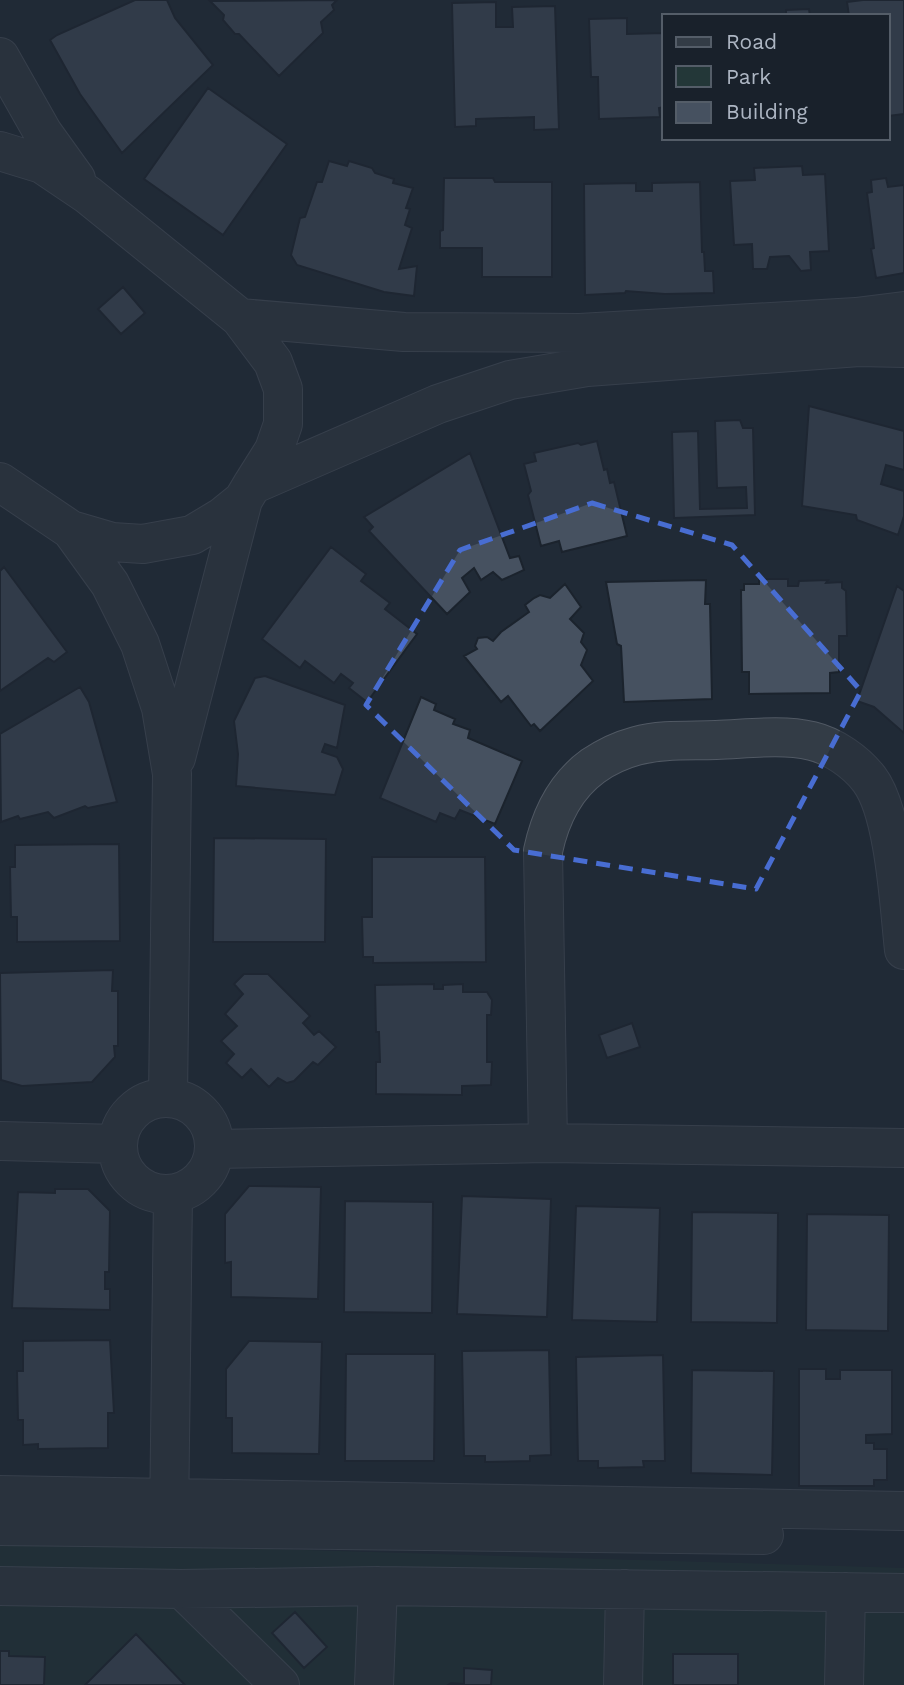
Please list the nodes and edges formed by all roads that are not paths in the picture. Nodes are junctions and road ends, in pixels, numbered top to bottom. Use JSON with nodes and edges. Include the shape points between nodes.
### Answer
{"nodes":[{"id":1,"x":0,"y":57,"type":"edge"},
{"id":2,"x":0,"y":151,"type":"edge"},
{"id":3,"x":88,"y":195,"type":"junction"},
{"id":4,"x":240,"y":318,"type":"junction"},
{"id":5,"x":904,"y":339,"type":"edge"},
{"id":6,"x":0,"y":482,"type":"edge"},
{"id":7,"x":248,"y":492,"type":"junction"},
{"id":8,"x":71,"y":530,"type":"junction"},
{"id":9,"x":172,"y":774,"type":"junction"},
{"id":10,"x":904,"y":950,"type":"edge"},
{"id":11,"x":168,"y":1097,"type":"junction"},
{"id":12,"x":0,"y":1141,"type":"edge"},
{"id":13,"x":548,"y":1143,"type":"junction"},
{"id":14,"x":118,"y":1144,"type":"junction"},
{"id":15,"x":904,"y":1148,"type":"edge"},
{"id":16,"x":215,"y":1149,"type":"junction"},
{"id":17,"x":173,"y":1194,"type":"junction"},
{"id":18,"x":0,"y":1495,"type":"edge"},
{"id":19,"x":904,"y":1511,"type":"edge"},
{"id":20,"x":168,"y":1514,"type":"junction"},
{"id":21,"x":0,"y":1525,"type":"edge"},
{"id":22,"x":904,"y":1537,"type":"edge"},
{"id":23,"x":0,"y":1586,"type":"edge"},
{"id":24,"x":377,"y":1586,"type":"junction"},
{"id":25,"x":182,"y":1589,"type":"junction"},
{"id":26,"x":625,"y":1589,"type":"junction"},
{"id":27,"x":846,"y":1592,"type":"junction"},
{"id":28,"x":904,"y":1593,"type":"edge"},
{"id":29,"x":280,"y":1685,"type":"edge"},
{"id":30,"x":374,"y":1685,"type":"edge"},
{"id":31,"x":623,"y":1685,"type":"edge"},
{"id":32,"x":844,"y":1685,"type":"edge"}],
"edges":[{"from":1,"to":3,"type":"street","via":[[43,133]]},
{"from":2,"to":3,"type":"street","via":[[42,164]]},
{"from":3,"to":4,"type":"street"},
{"from":4,"to":5,"type":"street","via":[[404,332],[580,333],[856,317]]},
{"from":4,"to":7,"type":"street","via":[[273,362],[283,389],[283,424],[274,450]]},
{"from":5,"to":7,"type":"street","via":[[523,378],[438,404]]},
{"from":6,"to":8,"type":"street"},
{"from":7,"to":8,"type":"street","via":[[222,517],[192,536],[143,544],[112,542]]},
{"from":7,"to":9,"type":"street"},
{"from":8,"to":9,"type":"street","via":[[110,584],[140,644],[161,708]]},
{"from":9,"to":11,"type":"street"},
{"from":10,"to":13,"type":"street","via":[[885,810],[870,779],[844,756],[813,741],[779,738],[663,742],[614,753],[574,783],[548,827],[543,851]]},
{"from":11,"to":14,"type":"street","via":[[139,1105],[128,1116]]},
{"from":11,"to":16,"type":"street","via":[[184,1101],[207,1119]]},
{"from":12,"to":14,"type":"street"},
{"from":13,"to":15,"type":"street"},
{"from":13,"to":16,"type":"street"},
{"from":14,"to":17,"type":"street","via":[[119,1159],[135,1184]]},
{"from":16,"to":17,"type":"street","via":[[204,1177]]},
{"from":17,"to":20,"type":"street"},
{"from":18,"to":20,"type":"street"},
{"from":19,"to":20,"type":"street"},
{"from":20,"to":21,"type":"street"},
{"from":20,"to":22,"type":"street"},
{"from":23,"to":25,"type":"street"},
{"from":24,"to":25,"type":"street"},
{"from":24,"to":26,"type":"street"},
{"from":24,"to":30,"type":"street"},
{"from":25,"to":29,"type":"street"},
{"from":26,"to":27,"type":"street"},
{"from":26,"to":31,"type":"street"},
{"from":27,"to":28,"type":"street"},
{"from":27,"to":32,"type":"street"}]}
